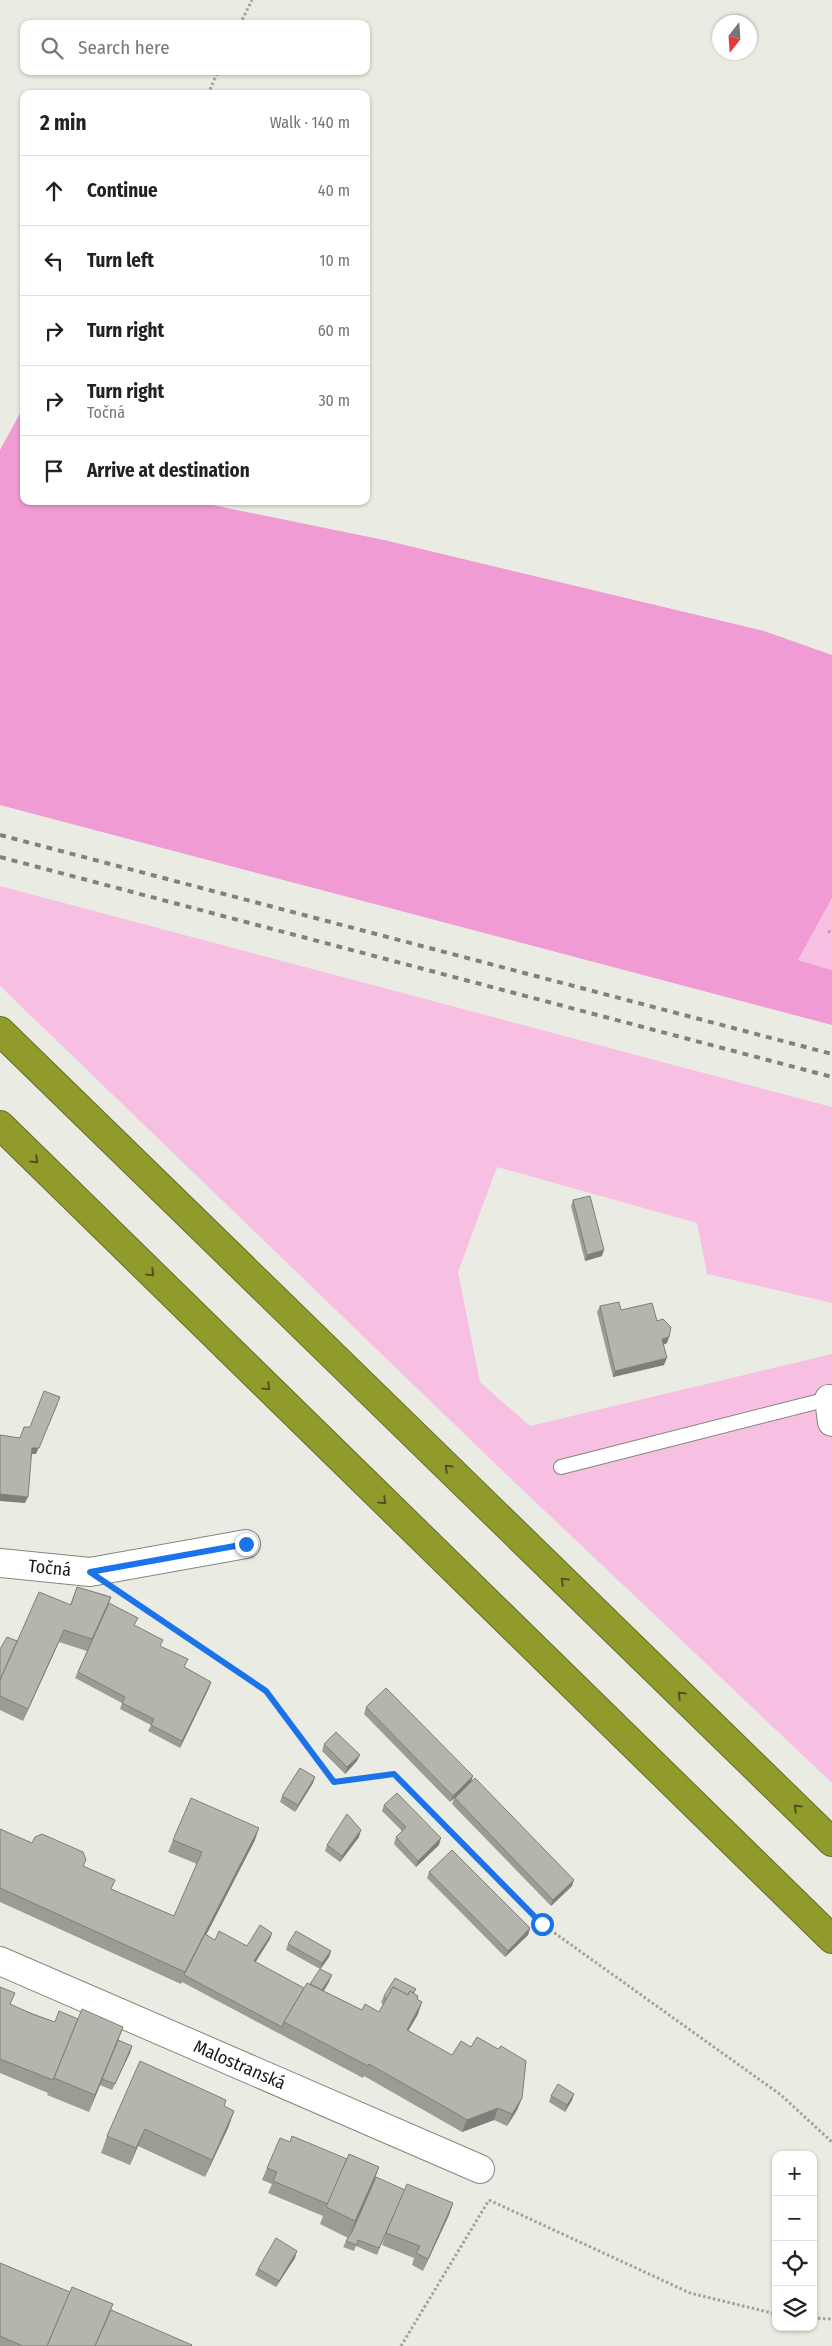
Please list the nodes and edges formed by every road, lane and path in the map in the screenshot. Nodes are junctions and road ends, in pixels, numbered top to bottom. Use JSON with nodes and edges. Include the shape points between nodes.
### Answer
{"nodes":[{"id":1,"x":252,"y":0,"type":"edge"},
{"id":2,"x":242,"y":20,"type":"edge"},
{"id":3,"x":216,"y":75,"type":"edge"},
{"id":4,"x":210,"y":90,"type":"edge"},
{"id":5,"x":828,"y":931,"type":"dead end"},
{"id":6,"x":832,"y":933,"type":"edge"},
{"id":7,"x":0,"y":1031,"type":"edge"},
{"id":8,"x":0,"y":1126,"type":"edge"},
{"id":9,"x":831,"y":1406,"type":"edge"},
{"id":10,"x":561,"y":1468,"type":"dead end"},
{"id":11,"x":246,"y":1544,"type":"dead end"},
{"id":12,"x":0,"y":1563,"type":"edge"},
{"id":13,"x":90,"y":1572,"type":"junction"},
{"id":14,"x":832,"y":1842,"type":"edge"},
{"id":15,"x":832,"y":1940,"type":"edge"},
{"id":16,"x":0,"y":1961,"type":"edge"},
{"id":17,"x":832,"y":2142,"type":"edge"},
{"id":18,"x":480,"y":2169,"type":"dead end"},
{"id":19,"x":772,"y":2313,"type":"edge"},
{"id":20,"x":817,"y":2318,"type":"edge"},
{"id":21,"x":832,"y":2319,"type":"edge"},
{"id":22,"x":400,"y":2346,"type":"edge"}],
"edges":[{"from":1,"to":2,"type":"path"},
{"from":3,"to":4,"type":"path"},
{"from":5,"to":6,"type":"path"},
{"from":14,"to":7,"type":"highway","one_way":true},
{"from":8,"to":15,"type":"highway","one_way":true},
{"from":9,"to":10,"type":"lane"},
{"from":11,"to":13,"type":"street","name":"Točná"},
{"from":12,"to":13,"type":"street","name":"Točná"},
{"from":13,"to":17,"type":"path","via":[[266,1691],[334,1782],[394,1774],[542,1924],[781,2095]]},
{"from":16,"to":18,"type":"street","name":"Malostranská"},
{"from":19,"to":22,"type":"path","via":[[690,2293],[489,2200]]},
{"from":20,"to":21,"type":"path"}]}
